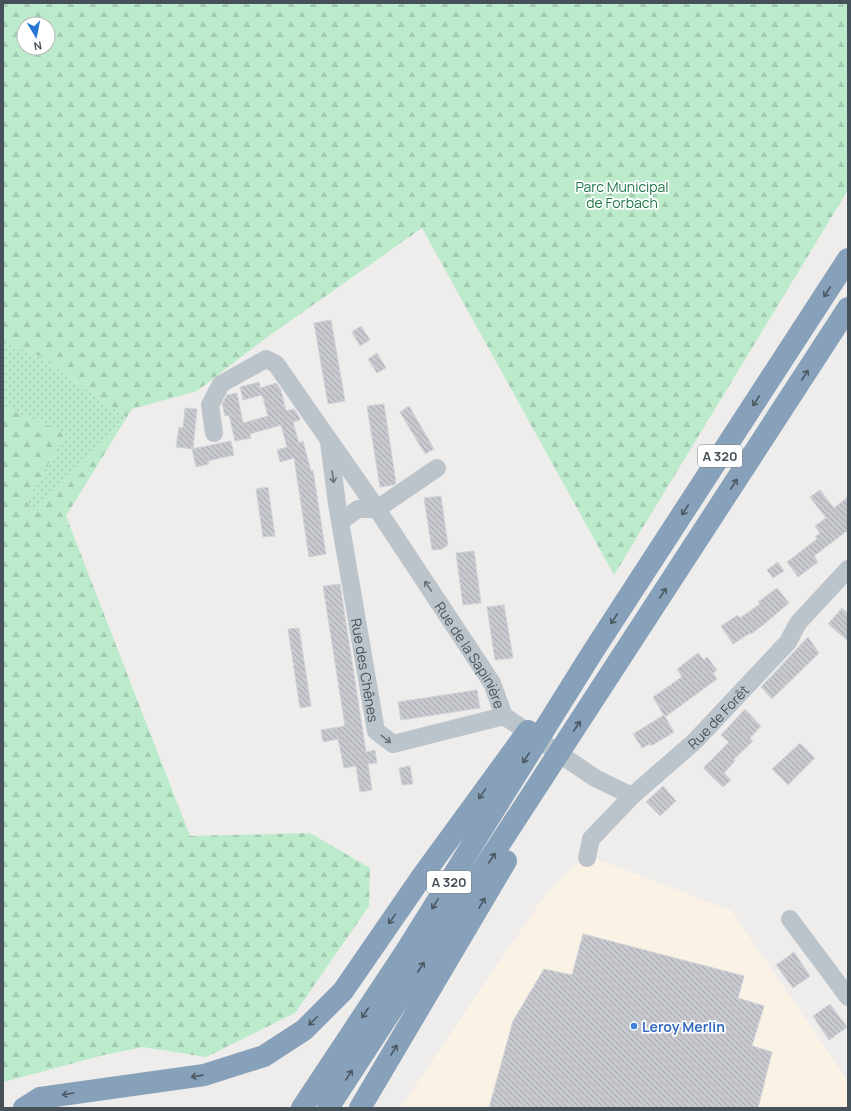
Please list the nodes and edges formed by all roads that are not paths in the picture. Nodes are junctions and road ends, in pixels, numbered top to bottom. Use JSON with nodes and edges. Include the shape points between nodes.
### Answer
{"nodes":[{"id":1,"x":848,"y":260,"type":"edge"},
{"id":2,"x":848,"y":308,"type":"edge"},
{"id":3,"x":214,"y":433,"type":"dead end"},
{"id":4,"x":328,"y":439,"type":"junction"},
{"id":5,"x":437,"y":468,"type":"dead end"},
{"id":6,"x":377,"y":509,"type":"junction"},
{"id":7,"x":341,"y":521,"type":"junction"},
{"id":8,"x":848,"y":568,"type":"edge"},
{"id":9,"x":592,"y":653,"type":"junction"},
{"id":10,"x":504,"y":716,"type":"junction"},
{"id":11,"x":549,"y":770,"type":"junction"},
{"id":12,"x":632,"y":796,"type":"junction"},
{"id":13,"x":587,"y":858,"type":"dead end"},
{"id":14,"x":790,"y":919,"type":"dead end"},
{"id":15,"x":848,"y":997,"type":"edge"},
{"id":16,"x":24,"y":1108,"type":"edge"},
{"id":17,"x":302,"y":1108,"type":"edge"},
{"id":18,"x":328,"y":1108,"type":"edge"},
{"id":19,"x":360,"y":1108,"type":"edge"}],
"edges":[{"from":1,"to":9,"type":"highway","number":"A 320","one_way":true},
{"from":11,"to":2,"type":"highway","number":"A 320","one_way":true},
{"from":3,"to":4,"type":"street","name":"Rue de la Sapinière","via":[[210,405],[221,384],[266,360],[276,364]]},
{"from":4,"to":6,"type":"street","name":"Rue de la Sapinière"},
{"from":4,"to":7,"type":"street","name":"Rue des Chênes","one_way":true},
{"from":5,"to":6,"type":"street"},
{"from":6,"to":7,"type":"street","via":[[358,509]]},
{"from":10,"to":6,"type":"street","name":"Rue de la Sapinière","one_way":true,"via":[[492,683]]},
{"from":7,"to":10,"type":"street","name":"Rue des Chênes","one_way":true,"via":[[376,731],[392,744]]},
{"from":8,"to":12,"type":"street","name":"Rue de Forêt","via":[[798,623],[788,642],[695,741]]},
{"from":9,"to":16,"type":"highway","one_way":true,"via":[[537,717],[342,992],[304,1030],[264,1056],[204,1075],[40,1098]]},
{"from":9,"to":17,"type":"highway","number":"A 320","one_way":true,"via":[[406,951]]},
{"from":10,"to":12,"type":"street","name":"Rue de la Sapinière","via":[[595,778]]},
{"from":18,"to":11,"type":"highway","number":"A 320","one_way":true},
{"from":19,"to":11,"type":"highway","one_way":true,"via":[[515,847]]},
{"from":12,"to":13,"type":"street","name":"Rue de Forêt","via":[[590,839]]},
{"from":14,"to":15,"type":"street"}]}
